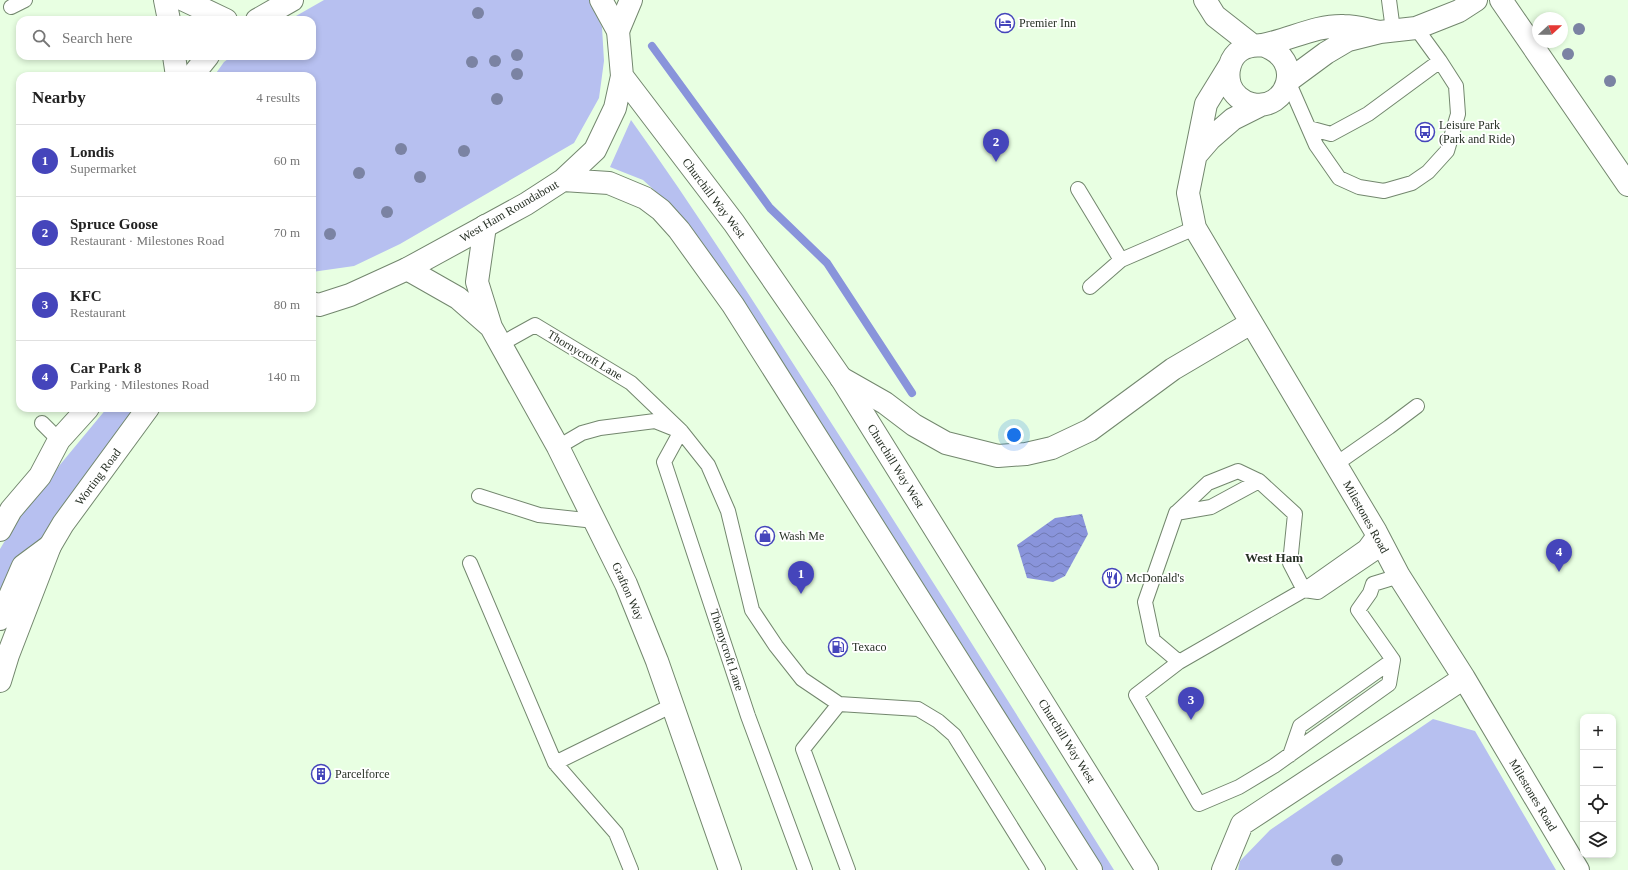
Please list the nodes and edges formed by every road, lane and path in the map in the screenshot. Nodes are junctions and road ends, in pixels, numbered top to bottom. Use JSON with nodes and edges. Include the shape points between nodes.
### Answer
{"nodes":[{"id":1,"x":25,"y":0,"type":"edge"},
{"id":2,"x":165,"y":0,"type":"edge"},
{"id":3,"x":184,"y":0,"type":"edge"},
{"id":4,"x":292,"y":0,"type":"edge"},
{"id":5,"x":600,"y":0,"type":"edge"},
{"id":6,"x":631,"y":0,"type":"edge"},
{"id":7,"x":1389,"y":0,"type":"edge"},
{"id":8,"x":1476,"y":0,"type":"edge"},
{"id":9,"x":1501,"y":0,"type":"edge"},
{"id":10,"x":11,"y":7,"type":"dead end"},
{"id":11,"x":1210,"y":8,"type":"edge"},
{"id":12,"x":168,"y":16,"type":"edge"},
{"id":13,"x":218,"y":16,"type":"edge"},
{"id":14,"x":264,"y":16,"type":"edge"},
{"id":15,"x":1416,"y":28,"type":"junction"},
{"id":16,"x":618,"y":31,"type":"junction"},
{"id":17,"x":1387,"y":31,"type":"junction"},
{"id":18,"x":1257,"y":45,"type":"junction"},
{"id":19,"x":175,"y":60,"type":"edge"},
{"id":20,"x":205,"y":60,"type":"edge"},
{"id":21,"x":1440,"y":61,"type":"junction"},
{"id":22,"x":1230,"y":65,"type":"junction"},
{"id":23,"x":176,"y":72,"type":"edge"},
{"id":24,"x":195,"y":72,"type":"edge"},
{"id":25,"x":622,"y":76,"type":"junction"},
{"id":26,"x":1288,"y":81,"type":"junction"},
{"id":27,"x":1261,"y":105,"type":"junction"},
{"id":28,"x":1309,"y":128,"type":"junction"},
{"id":29,"x":1197,"y":154,"type":"junction"},
{"id":30,"x":563,"y":180,"type":"junction"},
{"id":31,"x":1628,"y":184,"type":"edge"},
{"id":32,"x":1078,"y":189,"type":"dead end"},
{"id":33,"x":485,"y":226,"type":"junction"},
{"id":34,"x":1195,"y":228,"type":"junction"},
{"id":35,"x":1121,"y":260,"type":"junction"},
{"id":36,"x":407,"y":270,"type":"junction"},
{"id":37,"x":1090,"y":287,"type":"dead end"},
{"id":38,"x":316,"y":305,"type":"edge"},
{"id":39,"x":1251,"y":323,"type":"junction"},
{"id":40,"x":495,"y":336,"type":"junction"},
{"id":41,"x":841,"y":378,"type":"junction"},
{"id":42,"x":1417,"y":406,"type":"dead end"},
{"id":43,"x":84,"y":412,"type":"edge"},
{"id":44,"x":145,"y":412,"type":"edge"},
{"id":45,"x":42,"y":423,"type":"dead end"},
{"id":46,"x":681,"y":431,"type":"junction"},
{"id":47,"x":59,"y":440,"type":"junction"},
{"id":48,"x":558,"y":447,"type":"junction"},
{"id":49,"x":1336,"y":464,"type":"junction"},
{"id":50,"x":1259,"y":481,"type":"junction"},
{"id":51,"x":479,"y":496,"type":"dead end"},
{"id":52,"x":1176,"y":513,"type":"junction"},
{"id":53,"x":595,"y":521,"type":"junction"},
{"id":54,"x":0,"y":530,"type":"edge"},
{"id":55,"x":1380,"y":540,"type":"junction"},
{"id":56,"x":50,"y":546,"type":"junction"},
{"id":57,"x":470,"y":563,"type":"dead end"},
{"id":58,"x":1399,"y":576,"type":"junction"},
{"id":59,"x":1304,"y":590,"type":"junction"},
{"id":60,"x":0,"y":619,"type":"edge"},
{"id":61,"x":1179,"y":662,"type":"junction"},
{"id":62,"x":1464,"y":678,"type":"junction"},
{"id":63,"x":0,"y":681,"type":"edge"},
{"id":64,"x":839,"y":704,"type":"junction"},
{"id":65,"x":673,"y":705,"type":"junction"},
{"id":66,"x":554,"y":763,"type":"junction"},
{"id":67,"x":631,"y":870,"type":"edge"},
{"id":68,"x":730,"y":870,"type":"edge"},
{"id":69,"x":805,"y":870,"type":"edge"},
{"id":70,"x":848,"y":870,"type":"edge"},
{"id":71,"x":1038,"y":870,"type":"edge"},
{"id":72,"x":1091,"y":870,"type":"edge"},
{"id":73,"x":1147,"y":870,"type":"edge"},
{"id":74,"x":1223,"y":870,"type":"edge"},
{"id":75,"x":1578,"y":870,"type":"edge"}],
"edges":[{"from":1,"to":10,"type":"lane"},
{"from":2,"to":12,"type":"street"},
{"from":3,"to":13,"type":"street"},
{"from":4,"to":14,"type":"street"},
{"from":5,"to":16,"type":"street","name":"West Ham Roundabout"},
{"from":6,"to":16,"type":"street"},
{"from":7,"to":17,"type":"lane"},
{"from":8,"to":15,"type":"street","via":[[1459,11]]},
{"from":9,"to":31,"type":"street"},
{"from":11,"to":18,"type":"street"},
{"from":11,"to":22,"type":"street"},
{"from":15,"to":17,"type":"street"},
{"from":15,"to":21,"type":"lane"},
{"from":16,"to":25,"type":"street","name":"West Ham Roundabout"},
{"from":17,"to":18,"type":"street","via":[[1344,26],[1316,29]]},
{"from":17,"to":26,"type":"street","via":[[1348,40]]},
{"from":18,"to":22,"type":"street","via":[[1242,49]]},
{"from":18,"to":26,"type":"street","via":[[1272,48],[1280,54],[1288,71]]},
{"from":19,"to":23,"type":"street"},
{"from":20,"to":24,"type":"street"},
{"from":21,"to":28,"type":"lane","via":[[1368,114],[1331,134]]},
{"from":21,"to":28,"type":"lane","via":[[1456,86],[1458,114],[1446,151],[1428,172],[1412,183],[1384,191],[1359,187],[1339,178],[1316,145]]},
{"from":22,"to":27,"type":"street","via":[[1229,80],[1235,94],[1242,100]]},
{"from":22,"to":29,"type":"street","name":"Milestones Road","via":[[1206,104]]},
{"from":25,"to":30,"type":"street","name":"West Ham Roundabout","via":[[615,108],[595,150]]},
{"from":25,"to":41,"type":"street","name":"Churchill Way West","via":[[734,223]]},
{"from":26,"to":27,"type":"street","via":[[1278,97]]},
{"from":26,"to":28,"type":"lane"},
{"from":27,"to":29,"type":"street","name":"Milestones Road","via":[[1232,119]]},
{"from":29,"to":34,"type":"street","name":"Milestones Road","via":[[1188,193]]},
{"from":30,"to":33,"type":"street","name":"West Ham Roundabout"},
{"from":30,"to":72,"type":"street","via":[[609,183],[625,189],[645,198],[661,210],[679,230],[733,305]]},
{"from":32,"to":35,"type":"lane"},
{"from":33,"to":36,"type":"street","name":"West Ham Roundabout"},
{"from":33,"to":40,"type":"street","name":"Grafton Way","via":[[477,282]]},
{"from":34,"to":35,"type":"lane"},
{"from":34,"to":39,"type":"street","name":"Milestones Road"},
{"from":35,"to":37,"type":"lane"},
{"from":36,"to":38,"type":"street","name":"West Ham Roundabout","via":[[350,295]]},
{"from":36,"to":40,"type":"street","name":"Grafton Way","via":[[458,298]]},
{"from":39,"to":41,"type":"street","via":[[1174,369],[1090,430],[1052,448],[1026,454],[998,456],[946,444],[914,425],[885,403]]},
{"from":39,"to":49,"type":"street","name":"Milestones Road"},
{"from":40,"to":46,"type":"lane","name":"Thornycroft Lane","via":[[535,325],[631,383]]},
{"from":40,"to":48,"type":"street","name":"Grafton Way"},
{"from":41,"to":73,"type":"street","name":"Churchill Way West"},
{"from":42,"to":49,"type":"lane"},
{"from":43,"to":47,"type":"street"},
{"from":44,"to":56,"type":"street","name":"Worting Road","via":[[62,524]]},
{"from":45,"to":47,"type":"lane"},
{"from":46,"to":48,"type":"lane","via":[[655,421],[600,428],[582,433]]},
{"from":46,"to":64,"type":"lane","via":[[708,464],[728,511],[752,610],[802,679]]},
{"from":46,"to":69,"type":"lane","name":"Thornycroft Lane","via":[[664,462],[748,716]]},
{"from":47,"to":54,"type":"street","via":[[40,476],[11,510]]},
{"from":48,"to":53,"type":"street","name":"Grafton Way"},
{"from":49,"to":55,"type":"street","name":"Milestones Road"},
{"from":50,"to":52,"type":"lane","via":[[1211,507]]},
{"from":50,"to":52,"type":"lane","via":[[1238,471],[1208,483]]},
{"from":50,"to":59,"type":"lane","via":[[1295,514],[1290,563]]},
{"from":51,"to":53,"type":"lane","via":[[539,515]]},
{"from":52,"to":61,"type":"lane","via":[[1145,602],[1153,640]]},
{"from":53,"to":65,"type":"street","name":"Grafton Way","via":[[626,584]]},
{"from":55,"to":58,"type":"street","name":"Milestones Road"},
{"from":55,"to":59,"type":"lane","via":[[1365,547]]},
{"from":56,"to":60,"type":"street","name":"Worting Road","via":[[23,566]]},
{"from":56,"to":63,"type":"street","name":"Worting Road"},
{"from":57,"to":66,"type":"lane"},
{"from":58,"to":61,"type":"lane","via":[[1373,584],[1358,610],[1393,660],[1389,684],[1290,755],[1239,787],[1199,804],[1136,695]]},
{"from":58,"to":62,"type":"street","name":"Milestones Road"},
{"from":59,"to":61,"type":"lane"},
{"from":62,"to":74,"type":"street","via":[[1242,824]]},
{"from":62,"to":75,"type":"street","name":"Milestones Road"},
{"from":64,"to":70,"type":"lane","via":[[803,749]]},
{"from":64,"to":71,"type":"lane","via":[[918,709],[938,721],[954,735]]},
{"from":65,"to":66,"type":"lane"},
{"from":65,"to":68,"type":"street","name":"Grafton Way"},
{"from":66,"to":67,"type":"lane","via":[[616,833]]}]}
